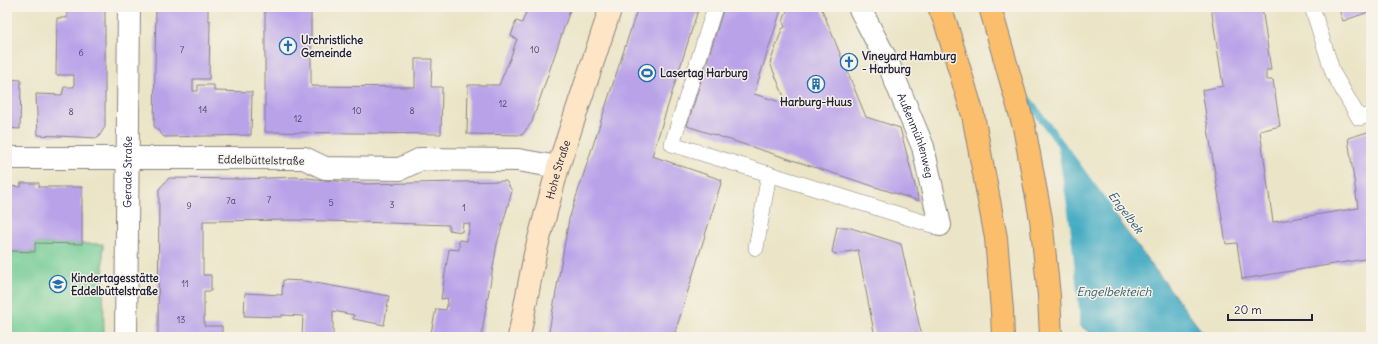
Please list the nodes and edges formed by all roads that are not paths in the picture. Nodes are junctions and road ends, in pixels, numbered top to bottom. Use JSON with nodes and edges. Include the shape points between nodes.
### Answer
{"nodes":[{"id":1,"x":129,"y":7,"type":"edge"},
{"id":2,"x":611,"y":7,"type":"edge"},
{"id":3,"x":715,"y":7,"type":"edge"},
{"id":4,"x":859,"y":7,"type":"edge"},
{"id":5,"x":939,"y":7,"type":"edge"},
{"id":6,"x":990,"y":7,"type":"edge"},
{"id":7,"x":1312,"y":7,"type":"edge"},
{"id":8,"x":1371,"y":115,"type":"edge"},
{"id":9,"x":7,"y":158,"type":"edge"},
{"id":10,"x":127,"y":159,"type":"junction"},
{"id":11,"x":558,"y":167,"type":"junction"},
{"id":12,"x":769,"y":174,"type":"junction"},
{"id":13,"x":940,"y":225,"type":"joint"},
{"id":14,"x":756,"y":248,"type":"dead end"},
{"id":15,"x":126,"y":337,"type":"edge"},
{"id":16,"x":519,"y":337,"type":"edge"},
{"id":17,"x":1003,"y":337,"type":"edge"},
{"id":18,"x":1051,"y":337,"type":"edge"}],
"edges":[{"from":1,"to":10,"type":"street","name":"Gerade Straße"},
{"from":2,"to":11,"type":"street","name":"Hohe Straße"},
{"from":3,"to":12,"type":"lane","via":[[672,144]]},
{"from":4,"to":13,"type":"street","name":"Außenmühlenweg","via":[[888,62],[923,147]]},
{"from":5,"to":17,"type":"highway","via":[[973,115],[996,238]]},
{"from":6,"to":18,"type":"highway","via":[[1024,127],[1041,219]]},
{"from":7,"to":8,"type":"lane","via":[[1333,73],[1359,118]]},
{"from":9,"to":10,"type":"street","name":"Eddelbüttelstraße"},
{"from":10,"to":11,"type":"street","name":"Eddelbüttelstraße","via":[[304,158],[325,168],[392,169],[400,169],[421,159],[518,160]]},
{"from":10,"to":15,"type":"street","name":"Gerade Straße"},
{"from":11,"to":16,"type":"street","name":"Hohe Straße","via":[[535,254]]},
{"from":12,"to":13,"type":"lane","via":[[932,225]]},
{"from":12,"to":14,"type":"lane"}]}
